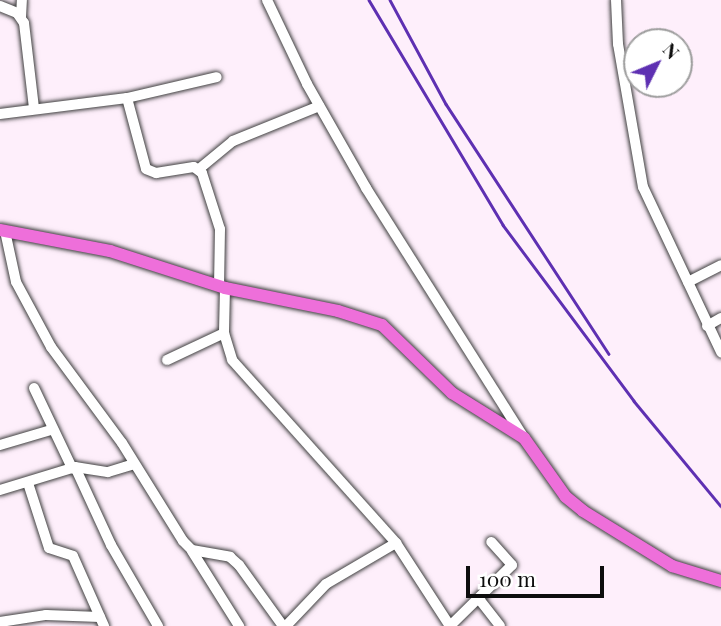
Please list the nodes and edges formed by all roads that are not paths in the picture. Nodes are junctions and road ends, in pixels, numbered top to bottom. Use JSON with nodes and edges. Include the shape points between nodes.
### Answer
{"nodes":[{"id":1,"x":22,"y":0,"type":"edge"},
{"id":2,"x":267,"y":0,"type":"edge"},
{"id":3,"x":616,"y":0,"type":"edge"},
{"id":4,"x":0,"y":6,"type":"edge"},
{"id":5,"x":21,"y":17,"type":"junction"},
{"id":6,"x":217,"y":77,"type":"dead end"},
{"id":7,"x":127,"y":99,"type":"junction"},
{"id":8,"x":318,"y":106,"type":"junction"},
{"id":9,"x":34,"y":108,"type":"junction"},
{"id":10,"x":0,"y":114,"type":"edge"},
{"id":11,"x":199,"y":169,"type":"junction"},
{"id":12,"x":3,"y":231,"type":"edge"},
{"id":13,"x":721,"y":265,"type":"edge"},
{"id":14,"x":688,"y":282,"type":"junction"},
{"id":15,"x":222,"y":287,"type":"junction"},
{"id":16,"x":721,"y":318,"type":"edge"},
{"id":17,"x":707,"y":326,"type":"junction"},
{"id":18,"x":224,"y":333,"type":"junction"},
{"id":19,"x":721,"y":352,"type":"edge"},
{"id":20,"x":167,"y":360,"type":"dead end"},
{"id":21,"x":34,"y":388,"type":"dead end"},
{"id":22,"x":51,"y":430,"type":"junction"},
{"id":23,"x":524,"y":438,"type":"junction"},
{"id":24,"x":0,"y":445,"type":"edge"},
{"id":25,"x":134,"y":464,"type":"junction"},
{"id":26,"x":73,"y":467,"type":"junction"},
{"id":27,"x":28,"y":483,"type":"junction"},
{"id":28,"x":0,"y":490,"type":"edge"},
{"id":29,"x":491,"y":542,"type":"dead end"},
{"id":30,"x":396,"y":543,"type":"junction"},
{"id":31,"x":192,"y":550,"type":"junction"},
{"id":32,"x":721,"y":581,"type":"edge"},
{"id":33,"x":479,"y":599,"type":"junction"},
{"id":34,"x":0,"y":622,"type":"edge"},
{"id":35,"x":102,"y":622,"type":"edge"},
{"id":36,"x":451,"y":625,"type":"edge"},
{"id":37,"x":158,"y":626,"type":"edge"},
{"id":38,"x":239,"y":626,"type":"edge"},
{"id":39,"x":284,"y":626,"type":"edge"},
{"id":40,"x":500,"y":626,"type":"edge"}],
"edges":[{"from":1,"to":5,"type":"street"},
{"from":2,"to":8,"type":"street"},
{"from":3,"to":14,"type":"street","via":[[618,44],[643,187]]},
{"from":4,"to":5,"type":"street"},
{"from":5,"to":9,"type":"street"},
{"from":6,"to":7,"type":"street"},
{"from":7,"to":9,"type":"street"},
{"from":7,"to":11,"type":"street","via":[[146,169],[156,173]]},
{"from":8,"to":11,"type":"street","via":[[233,141]]},
{"from":8,"to":23,"type":"street"},
{"from":9,"to":10,"type":"street"},
{"from":11,"to":15,"type":"street","via":[[220,229]]},
{"from":12,"to":15,"type":"main road","via":[[144,260]]},
{"from":12,"to":25,"type":"street","via":[[16,282],[32,314]]},
{"from":13,"to":14,"type":"street"},
{"from":14,"to":17,"type":"street"},
{"from":15,"to":18,"type":"street"},
{"from":15,"to":23,"type":"main road","via":[[383,325],[452,393]]},
{"from":16,"to":17,"type":"street"},
{"from":17,"to":19,"type":"street"},
{"from":18,"to":20,"type":"street"},
{"from":18,"to":30,"type":"street","via":[[238,368]]},
{"from":21,"to":22,"type":"street"},
{"from":22,"to":24,"type":"street"},
{"from":22,"to":26,"type":"street"},
{"from":23,"to":32,"type":"main road","via":[[566,497],[583,511],[672,566]]},
{"from":25,"to":26,"type":"street","via":[[108,472]]},
{"from":25,"to":31,"type":"street"},
{"from":26,"to":27,"type":"street"},
{"from":26,"to":37,"type":"street"},
{"from":27,"to":28,"type":"street"},
{"from":27,"to":35,"type":"street","via":[[49,548],[73,556]]},
{"from":29,"to":33,"type":"street","via":[[512,565]]},
{"from":30,"to":36,"type":"street"},
{"from":30,"to":39,"type":"street","via":[[326,584]]},
{"from":31,"to":38,"type":"street"},
{"from":31,"to":39,"type":"street","via":[[230,558],[239,565]]},
{"from":33,"to":36,"type":"street"},
{"from":33,"to":40,"type":"street"},
{"from":34,"to":35,"type":"street","via":[[46,615]]}]}
